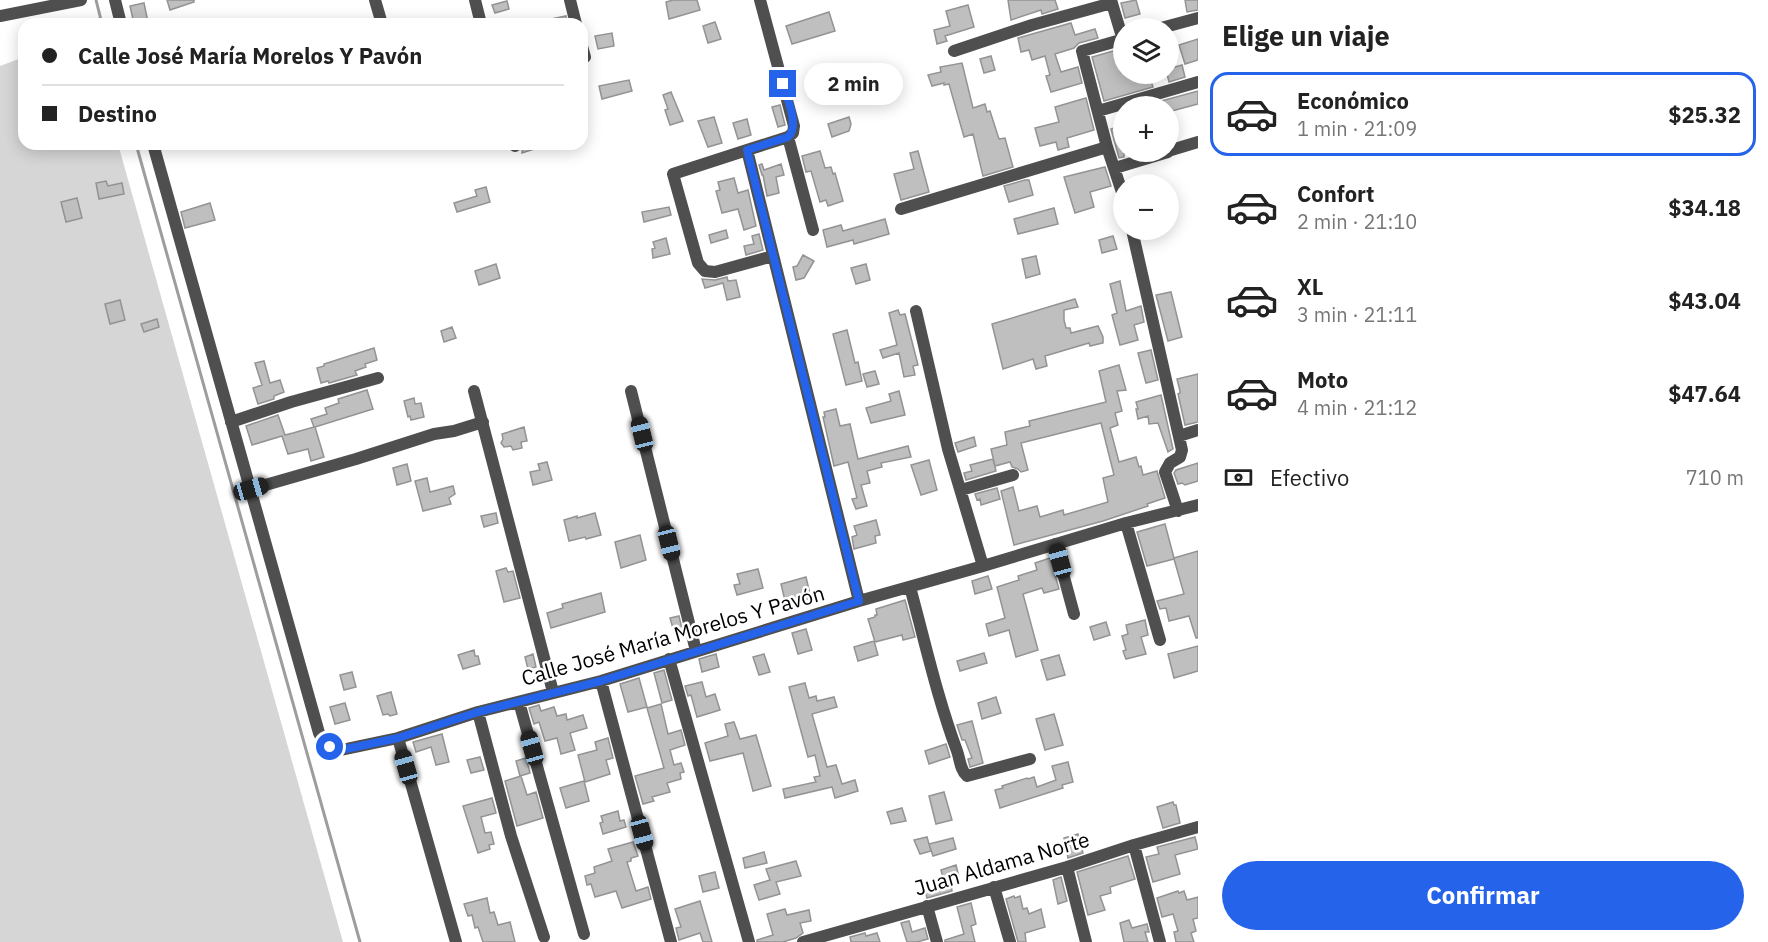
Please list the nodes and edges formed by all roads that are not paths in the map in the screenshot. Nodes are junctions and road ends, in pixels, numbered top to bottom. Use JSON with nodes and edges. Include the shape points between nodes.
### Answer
{"nodes":[{"id":1,"x":81,"y":0,"type":"edge"},
{"id":2,"x":115,"y":0,"type":"edge"},
{"id":3,"x":375,"y":0,"type":"edge"},
{"id":4,"x":475,"y":0,"type":"edge"},
{"id":5,"x":570,"y":0,"type":"edge"},
{"id":6,"x":760,"y":0,"type":"edge"},
{"id":7,"x":1112,"y":1,"type":"edge"},
{"id":8,"x":0,"y":16,"type":"edge"},
{"id":9,"x":120,"y":18,"type":"edge"},
{"id":10,"x":380,"y":18,"type":"edge"},
{"id":11,"x":480,"y":18,"type":"edge"},
{"id":12,"x":574,"y":18,"type":"edge"},
{"id":13,"x":1117,"y":18,"type":"edge"},
{"id":14,"x":1198,"y":18,"type":"edge"},
{"id":15,"x":1179,"y":23,"type":"edge"},
{"id":16,"x":1113,"y":42,"type":"edge"},
{"id":17,"x":954,"y":51,"type":"dead end"},
{"id":18,"x":1198,"y":82,"type":"edge"},
{"id":19,"x":1098,"y":111,"type":"junction"},
{"id":20,"x":788,"y":137,"type":"junction"},
{"id":21,"x":1198,"y":142,"type":"edge"},
{"id":22,"x":1107,"y":147,"type":"junction"},
{"id":23,"x":1179,"y":148,"type":"edge"},
{"id":24,"x":155,"y":150,"type":"edge"},
{"id":25,"x":747,"y":150,"type":"junction"},
{"id":26,"x":1134,"y":162,"type":"edge"},
{"id":27,"x":1115,"y":168,"type":"junction"},
{"id":28,"x":1117,"y":174,"type":"edge"},
{"id":29,"x":901,"y":209,"type":"dead end"},
{"id":30,"x":813,"y":230,"type":"dead end"},
{"id":31,"x":1134,"y":240,"type":"edge"},
{"id":32,"x":773,"y":256,"type":"junction"},
{"id":33,"x":916,"y":311,"type":"dead end"},
{"id":34,"x":378,"y":378,"type":"dead end"},
{"id":35,"x":474,"y":391,"type":"dead end"},
{"id":36,"x":631,"y":391,"type":"dead end"},
{"id":37,"x":231,"y":422,"type":"junction"},
{"id":38,"x":483,"y":422,"type":"junction"},
{"id":39,"x":1198,"y":430,"type":"edge"},
{"id":40,"x":1179,"y":436,"type":"junction"},
{"id":41,"x":1013,"y":475,"type":"dead end"},
{"id":42,"x":251,"y":489,"type":"junction"},
{"id":43,"x":961,"y":490,"type":"junction"},
{"id":44,"x":1198,"y":505,"type":"edge"},
{"id":45,"x":1178,"y":511,"type":"junction"},
{"id":46,"x":1126,"y":523,"type":"junction"},
{"id":47,"x":1055,"y":544,"type":"junction"},
{"id":48,"x":982,"y":566,"type":"junction"},
{"id":49,"x":910,"y":587,"type":"junction"},
{"id":50,"x":859,"y":601,"type":"junction"},
{"id":51,"x":1074,"y":614,"type":"dead end"},
{"id":52,"x":1160,"y":640,"type":"dead end"},
{"id":53,"x":696,"y":651,"type":"junction"},
{"id":54,"x":669,"y":659,"type":"junction"},
{"id":55,"x":601,"y":681,"type":"junction"},
{"id":56,"x":553,"y":692,"type":"junction"},
{"id":57,"x":519,"y":702,"type":"junction"},
{"id":58,"x":478,"y":712,"type":"junction"},
{"id":59,"x":398,"y":738,"type":"junction"},
{"id":60,"x":1030,"y":759,"type":"dead end"},
{"id":61,"x":1198,"y":828,"type":"edge"},
{"id":62,"x":1134,"y":845,"type":"junction"},
{"id":63,"x":1068,"y":867,"type":"junction"},
{"id":64,"x":994,"y":887,"type":"junction"},
{"id":65,"x":927,"y":906,"type":"junction"},
{"id":66,"x":584,"y":934,"type":"dead end"},
{"id":67,"x":544,"y":937,"type":"dead end"},
{"id":68,"x":456,"y":942,"type":"edge"},
{"id":69,"x":672,"y":942,"type":"edge"},
{"id":70,"x":749,"y":942,"type":"edge"},
{"id":71,"x":803,"y":942,"type":"edge"},
{"id":72,"x":937,"y":942,"type":"edge"},
{"id":73,"x":1010,"y":942,"type":"edge"},
{"id":74,"x":1086,"y":942,"type":"edge"},
{"id":75,"x":1160,"y":942,"type":"edge"}],
"edges":[{"from":1,"to":8,"type":"street"},
{"from":2,"to":9,"type":"street"},
{"from":3,"to":10,"type":"street"},
{"from":4,"to":11,"type":"street"},
{"from":5,"to":12,"type":"street"},
{"from":6,"to":20,"type":"street","via":[[794,126]]},
{"from":7,"to":13,"type":"street"},
{"from":7,"to":17,"type":"street"},
{"from":14,"to":15,"type":"street"},
{"from":16,"to":19,"type":"street","via":[[1082,51]]},
{"from":18,"to":19,"type":"street"},
{"from":19,"to":22,"type":"street"},
{"from":20,"to":25,"type":"street"},
{"from":20,"to":30,"type":"street"},
{"from":21,"to":23,"type":"street"},
{"from":22,"to":27,"type":"street"},
{"from":22,"to":29,"type":"street"},
{"from":24,"to":37,"type":"street"},
{"from":25,"to":32,"type":"street"},
{"from":25,"to":32,"type":"street","via":[[673,174],[698,263],[705,271],[715,272]]},
{"from":26,"to":27,"type":"street"},
{"from":27,"to":28,"type":"street"},
{"from":31,"to":40,"type":"street"},
{"from":32,"to":50,"type":"street"},
{"from":33,"to":43,"type":"street"},
{"from":34,"to":37,"type":"street"},
{"from":35,"to":38,"type":"street"},
{"from":36,"to":53,"type":"street"},
{"from":37,"to":42,"type":"street"},
{"from":38,"to":42,"type":"street"},
{"from":38,"to":56,"type":"street"},
{"from":39,"to":40,"type":"street"},
{"from":40,"to":45,"type":"street","via":[[1180,457],[1165,472]]},
{"from":41,"to":43,"type":"street"},
{"from":42,"to":59,"type":"street","name":"Calle José María Morelos Y Pavón","via":[[319,733],[326,744],[341,750]]},
{"from":43,"to":48,"type":"street"},
{"from":44,"to":45,"type":"street","name":"Calle José María Morelos Y Pavón"},
{"from":45,"to":46,"type":"street","name":"Calle José María Morelos Y Pavón"},
{"from":46,"to":47,"type":"street","name":"Calle José María Morelos Y Pavón"},
{"from":46,"to":52,"type":"street"},
{"from":47,"to":48,"type":"street","name":"Calle José María Morelos Y Pavón"},
{"from":47,"to":51,"type":"street"},
{"from":48,"to":49,"type":"street","name":"Calle José María Morelos Y Pavón"},
{"from":49,"to":50,"type":"street","name":"Calle José María Morelos Y Pavón"},
{"from":49,"to":60,"type":"street","via":[[943,714],[963,772],[966,776]]},
{"from":50,"to":53,"type":"street","name":"Calle José María Morelos Y Pavón"},
{"from":53,"to":54,"type":"street","name":"Calle José María Morelos Y Pavón"},
{"from":54,"to":55,"type":"street","name":"Calle José María Morelos Y Pavón"},
{"from":54,"to":70,"type":"street"},
{"from":55,"to":56,"type":"street","name":"Calle José María Morelos Y Pavón"},
{"from":55,"to":69,"type":"street"},
{"from":56,"to":57,"type":"street","name":"Calle José María Morelos Y Pavón"},
{"from":57,"to":58,"type":"street","name":"Calle José María Morelos Y Pavón"},
{"from":57,"to":66,"type":"street"},
{"from":58,"to":59,"type":"street","name":"Calle José María Morelos Y Pavón"},
{"from":58,"to":67,"type":"street","via":[[511,836]]},
{"from":59,"to":68,"type":"street"},
{"from":61,"to":62,"type":"street","name":"Juan Aldama Norte"},
{"from":62,"to":63,"type":"street","name":"Juan Aldama Norte"},
{"from":62,"to":75,"type":"street"},
{"from":63,"to":64,"type":"street","name":"Juan Aldama Norte"},
{"from":63,"to":74,"type":"street"},
{"from":64,"to":65,"type":"street","name":"Juan Aldama Norte"},
{"from":64,"to":73,"type":"street"},
{"from":65,"to":71,"type":"street","name":"Juan Aldama Norte"},
{"from":65,"to":72,"type":"street"}]}
